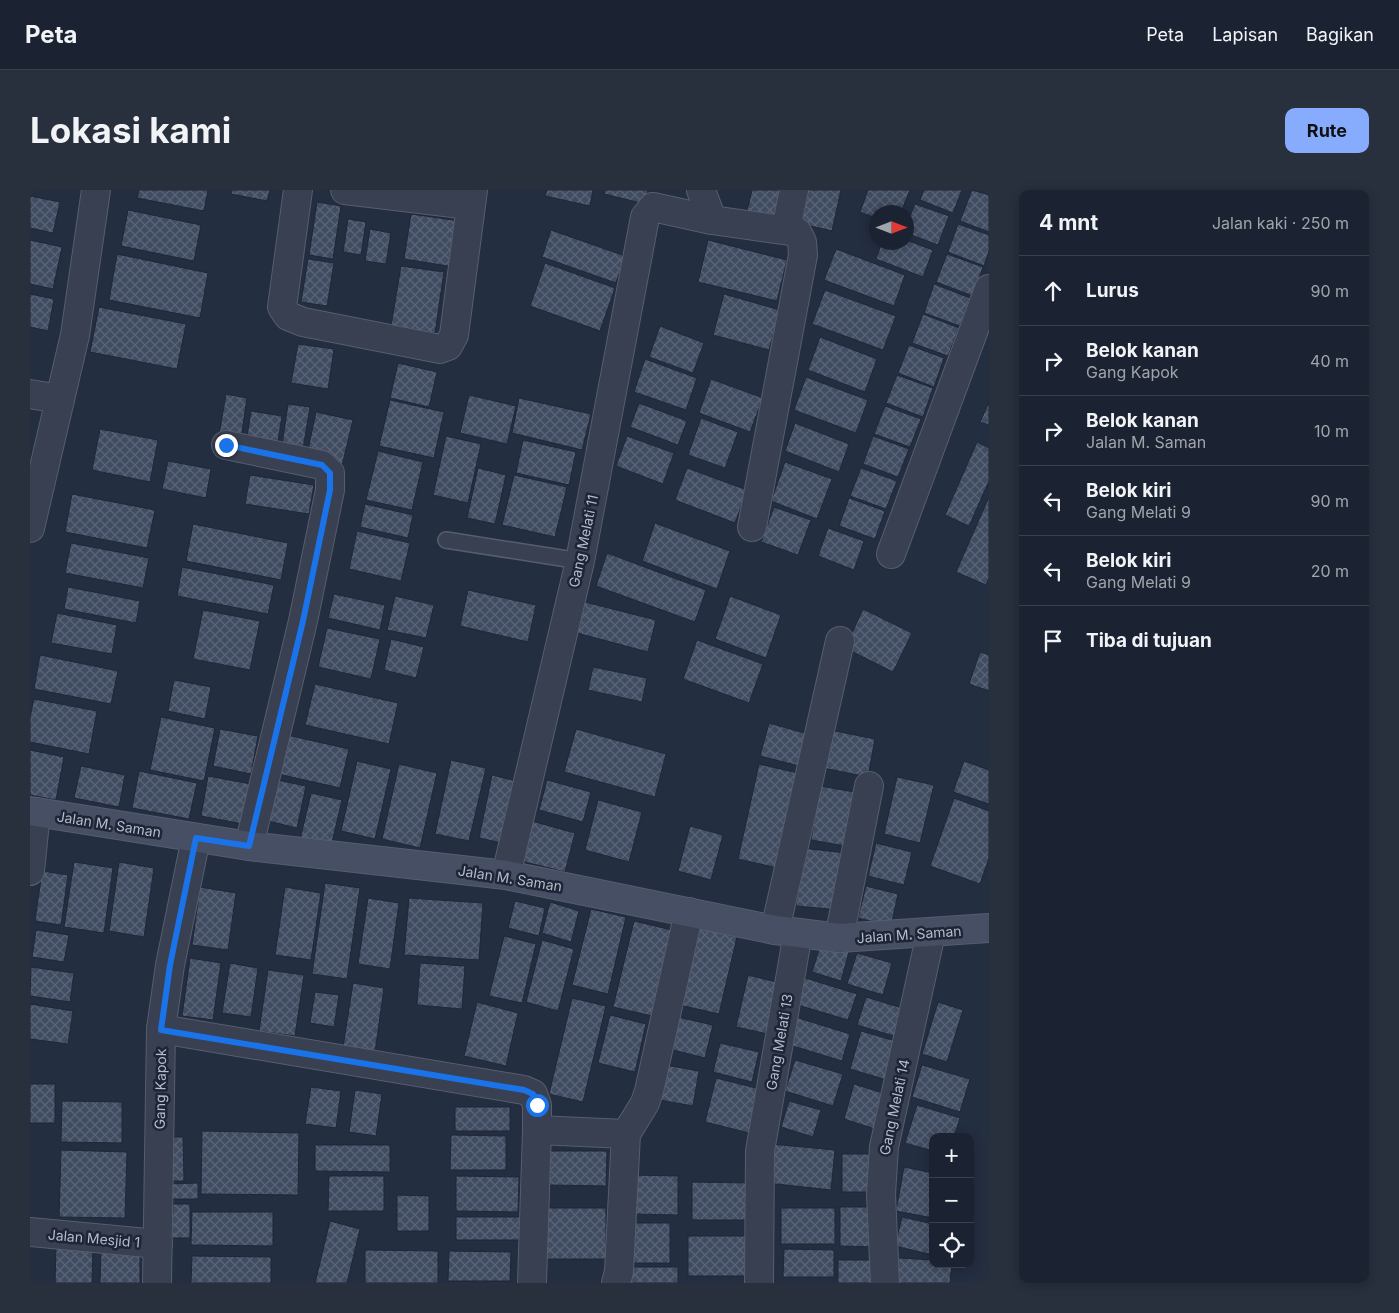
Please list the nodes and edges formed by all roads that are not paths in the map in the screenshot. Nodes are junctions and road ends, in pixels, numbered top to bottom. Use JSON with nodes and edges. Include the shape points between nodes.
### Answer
{"nodes":[{"id":1,"x":96,"y":190,"type":"edge"},
{"id":2,"x":298,"y":190,"type":"edge"},
{"id":3,"x":345,"y":190,"type":"edge"},
{"id":4,"x":701,"y":190,"type":"edge"},
{"id":5,"x":794,"y":190,"type":"edge"},
{"id":6,"x":472,"y":197,"type":"edge"},
{"id":7,"x":712,"y":220,"type":"junction"},
{"id":8,"x":786,"y":229,"type":"junction"},
{"id":9,"x":989,"y":289,"type":"edge"},
{"id":10,"x":30,"y":394,"type":"edge"},
{"id":11,"x":60,"y":399,"type":"junction"},
{"id":12,"x":226,"y":445,"type":"dead end"},
{"id":13,"x":31,"y":518,"type":"edge"},
{"id":14,"x":752,"y":527,"type":"dead end"},
{"id":15,"x":446,"y":540,"type":"dead end"},
{"id":16,"x":891,"y":554,"type":"dead end"},
{"id":17,"x":580,"y":561,"type":"junction"},
{"id":18,"x":840,"y":641,"type":"dead end"},
{"id":19,"x":869,"y":786,"type":"dead end"},
{"id":20,"x":33,"y":812,"type":"edge"},
{"id":21,"x":196,"y":838,"type":"junction"},
{"id":22,"x":249,"y":846,"type":"junction"},
{"id":23,"x":30,"y":871,"type":"edge"},
{"id":24,"x":506,"y":875,"type":"junction"},
{"id":25,"x":689,"y":912,"type":"junction"},
{"id":26,"x":989,"y":928,"type":"edge"},
{"id":27,"x":787,"y":932,"type":"junction"},
{"id":28,"x":931,"y":933,"type":"junction"},
{"id":29,"x":839,"y":938,"type":"junction"},
{"id":30,"x":161,"y":1030,"type":"junction"},
{"id":31,"x":537,"y":1130,"type":"junction"},
{"id":32,"x":626,"y":1134,"type":"junction"},
{"id":33,"x":30,"y":1232,"type":"edge"},
{"id":34,"x":158,"y":1244,"type":"junction"},
{"id":35,"x":157,"y":1283,"type":"edge"},
{"id":36,"x":532,"y":1283,"type":"edge"},
{"id":37,"x":616,"y":1283,"type":"edge"},
{"id":38,"x":759,"y":1283,"type":"edge"},
{"id":39,"x":885,"y":1283,"type":"edge"}],
"edges":[{"from":1,"to":11,"type":"street","via":[[75,336]]},
{"from":2,"to":6,"type":"street","via":[[282,307],[288,316],[304,322],[440,348],[448,346],[454,336]]},
{"from":3,"to":6,"type":"street"},
{"from":4,"to":7,"type":"street"},
{"from":5,"to":8,"type":"street"},
{"from":7,"to":8,"type":"street"},
{"from":7,"to":17,"type":"street","name":"Gang Melati 11","via":[[653,207],[646,217]]},
{"from":8,"to":14,"type":"street","via":[[797,232],[803,255]]},
{"from":9,"to":16,"type":"street"},
{"from":10,"to":11,"type":"street"},
{"from":11,"to":13,"type":"street"},
{"from":12,"to":22,"type":"street","via":[[322,465],[330,473],[330,490],[303,621]]},
{"from":15,"to":17,"type":"lane"},
{"from":17,"to":24,"type":"street","name":"Gang Melati 11"},
{"from":18,"to":27,"type":"street","name":"Gang Melati 13"},
{"from":19,"to":29,"type":"street"},
{"from":20,"to":21,"type":"street","name":"Jalan M. Saman"},
{"from":20,"to":23,"type":"street"},
{"from":21,"to":22,"type":"street","name":"Jalan M. Saman"},
{"from":21,"to":30,"type":"street","name":"Gang Kapok","via":[[170,965]]},
{"from":22,"to":24,"type":"street","name":"Jalan M. Saman"},
{"from":24,"to":25,"type":"street","name":"Jalan M. Saman"},
{"from":25,"to":27,"type":"street","name":"Jalan M. Saman"},
{"from":25,"to":32,"type":"street","via":[[649,1091]]},
{"from":26,"to":28,"type":"street","name":"Jalan M. Saman"},
{"from":27,"to":29,"type":"street","name":"Jalan M. Saman"},
{"from":27,"to":38,"type":"street","name":"Gang Melati 13","via":[[760,1151]]},
{"from":28,"to":29,"type":"street","name":"Jalan M. Saman"},
{"from":28,"to":39,"type":"street","name":"Gang Melati 14","via":[[884,1147],[881,1194]]},
{"from":30,"to":31,"type":"street","via":[[524,1090],[533,1094],[537,1105]]},
{"from":30,"to":34,"type":"street","name":"Gang Kapok"},
{"from":31,"to":32,"type":"street"},
{"from":31,"to":36,"type":"street"},
{"from":32,"to":37,"type":"street"},
{"from":33,"to":34,"type":"street","name":"Jalan Mesjid 1"},
{"from":34,"to":35,"type":"street","name":"Gang Kapok"}]}
